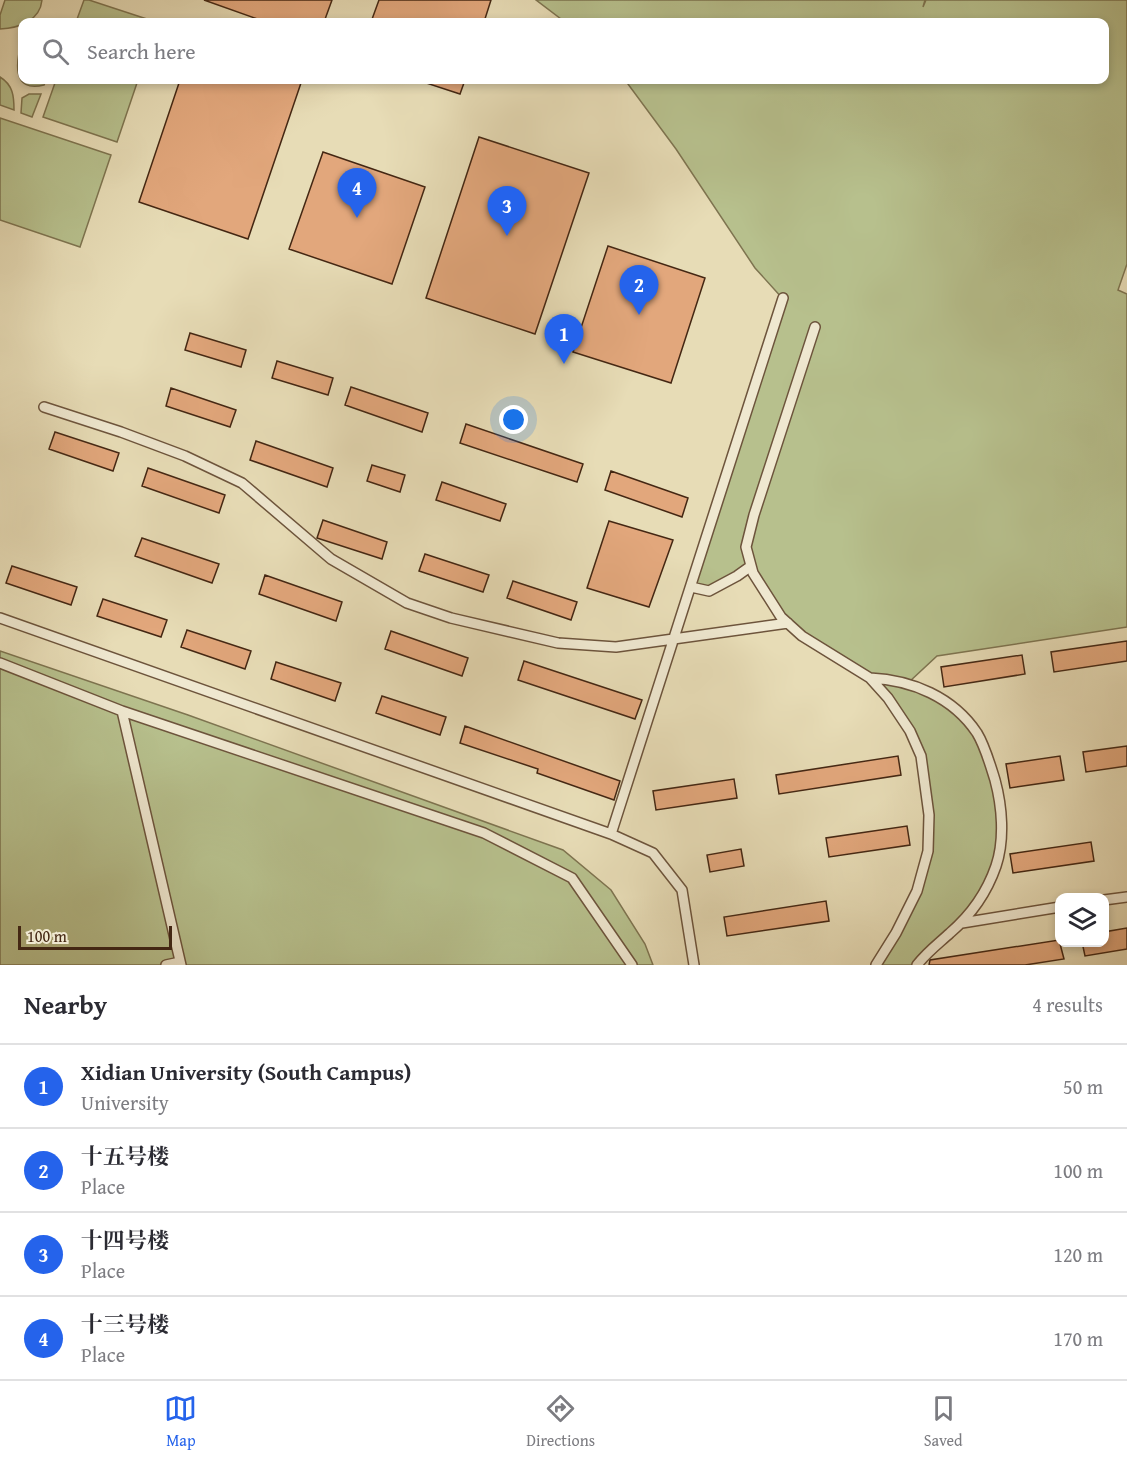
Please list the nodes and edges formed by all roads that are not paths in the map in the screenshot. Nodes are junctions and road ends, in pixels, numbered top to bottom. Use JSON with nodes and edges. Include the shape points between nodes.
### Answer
{"nodes":[{"id":1,"x":783,"y":298,"type":"dead end"},
{"id":2,"x":815,"y":327,"type":"dead end"},
{"id":3,"x":44,"y":407,"type":"dead end"},
{"id":4,"x":751,"y":566,"type":"junction"},
{"id":5,"x":692,"y":587,"type":"junction"},
{"id":6,"x":0,"y":618,"type":"edge"},
{"id":7,"x":788,"y":623,"type":"junction"},
{"id":8,"x":675,"y":640,"type":"junction"},
{"id":9,"x":0,"y":663,"type":"edge"},
{"id":10,"x":870,"y":678,"type":"junction"},
{"id":11,"x":122,"y":711,"type":"junction"},
{"id":12,"x":611,"y":834,"type":"junction"},
{"id":13,"x":1127,"y":897,"type":"edge"},
{"id":14,"x":1109,"y":899,"type":"edge"},
{"id":15,"x":1055,"y":908,"type":"edge"},
{"id":16,"x":962,"y":923,"type":"junction"},
{"id":17,"x":180,"y":964,"type":"edge"},
{"id":18,"x":166,"y":965,"type":"edge"},
{"id":19,"x":632,"y":965,"type":"edge"},
{"id":20,"x":694,"y":965,"type":"edge"},
{"id":21,"x":876,"y":965,"type":"edge"},
{"id":22,"x":917,"y":965,"type":"edge"}],
"edges":[{"from":1,"to":5,"type":"street"},
{"from":2,"to":4,"type":"street","via":[[749,531],[746,547]]},
{"from":3,"to":8,"type":"street","via":[[185,456],[242,483],[331,559],[407,603],[451,618],[558,643],[616,647]]},
{"from":4,"to":5,"type":"street","via":[[708,591]]},
{"from":4,"to":7,"type":"street","via":[[766,595]]},
{"from":5,"to":8,"type":"street"},
{"from":6,"to":12,"type":"street"},
{"from":7,"to":8,"type":"street"},
{"from":7,"to":10,"type":"street"},
{"from":8,"to":12,"type":"street"},
{"from":9,"to":11,"type":"street"},
{"from":10,"to":16,"type":"street","via":[[890,679],[933,693],[953,707],[977,733],[990,764],[1000,800],[1001,834],[996,865]]},
{"from":10,"to":21,"type":"street","via":[[910,731],[921,756],[929,814],[928,851],[917,891]]},
{"from":11,"to":17,"type":"street"},
{"from":11,"to":19,"type":"street","via":[[484,833],[572,878]]},
{"from":12,"to":20,"type":"street","via":[[653,852],[682,890]]},
{"from":13,"to":14,"type":"street"},
{"from":15,"to":16,"type":"street"},
{"from":16,"to":22,"type":"street"},
{"from":17,"to":18,"type":"street"}]}
